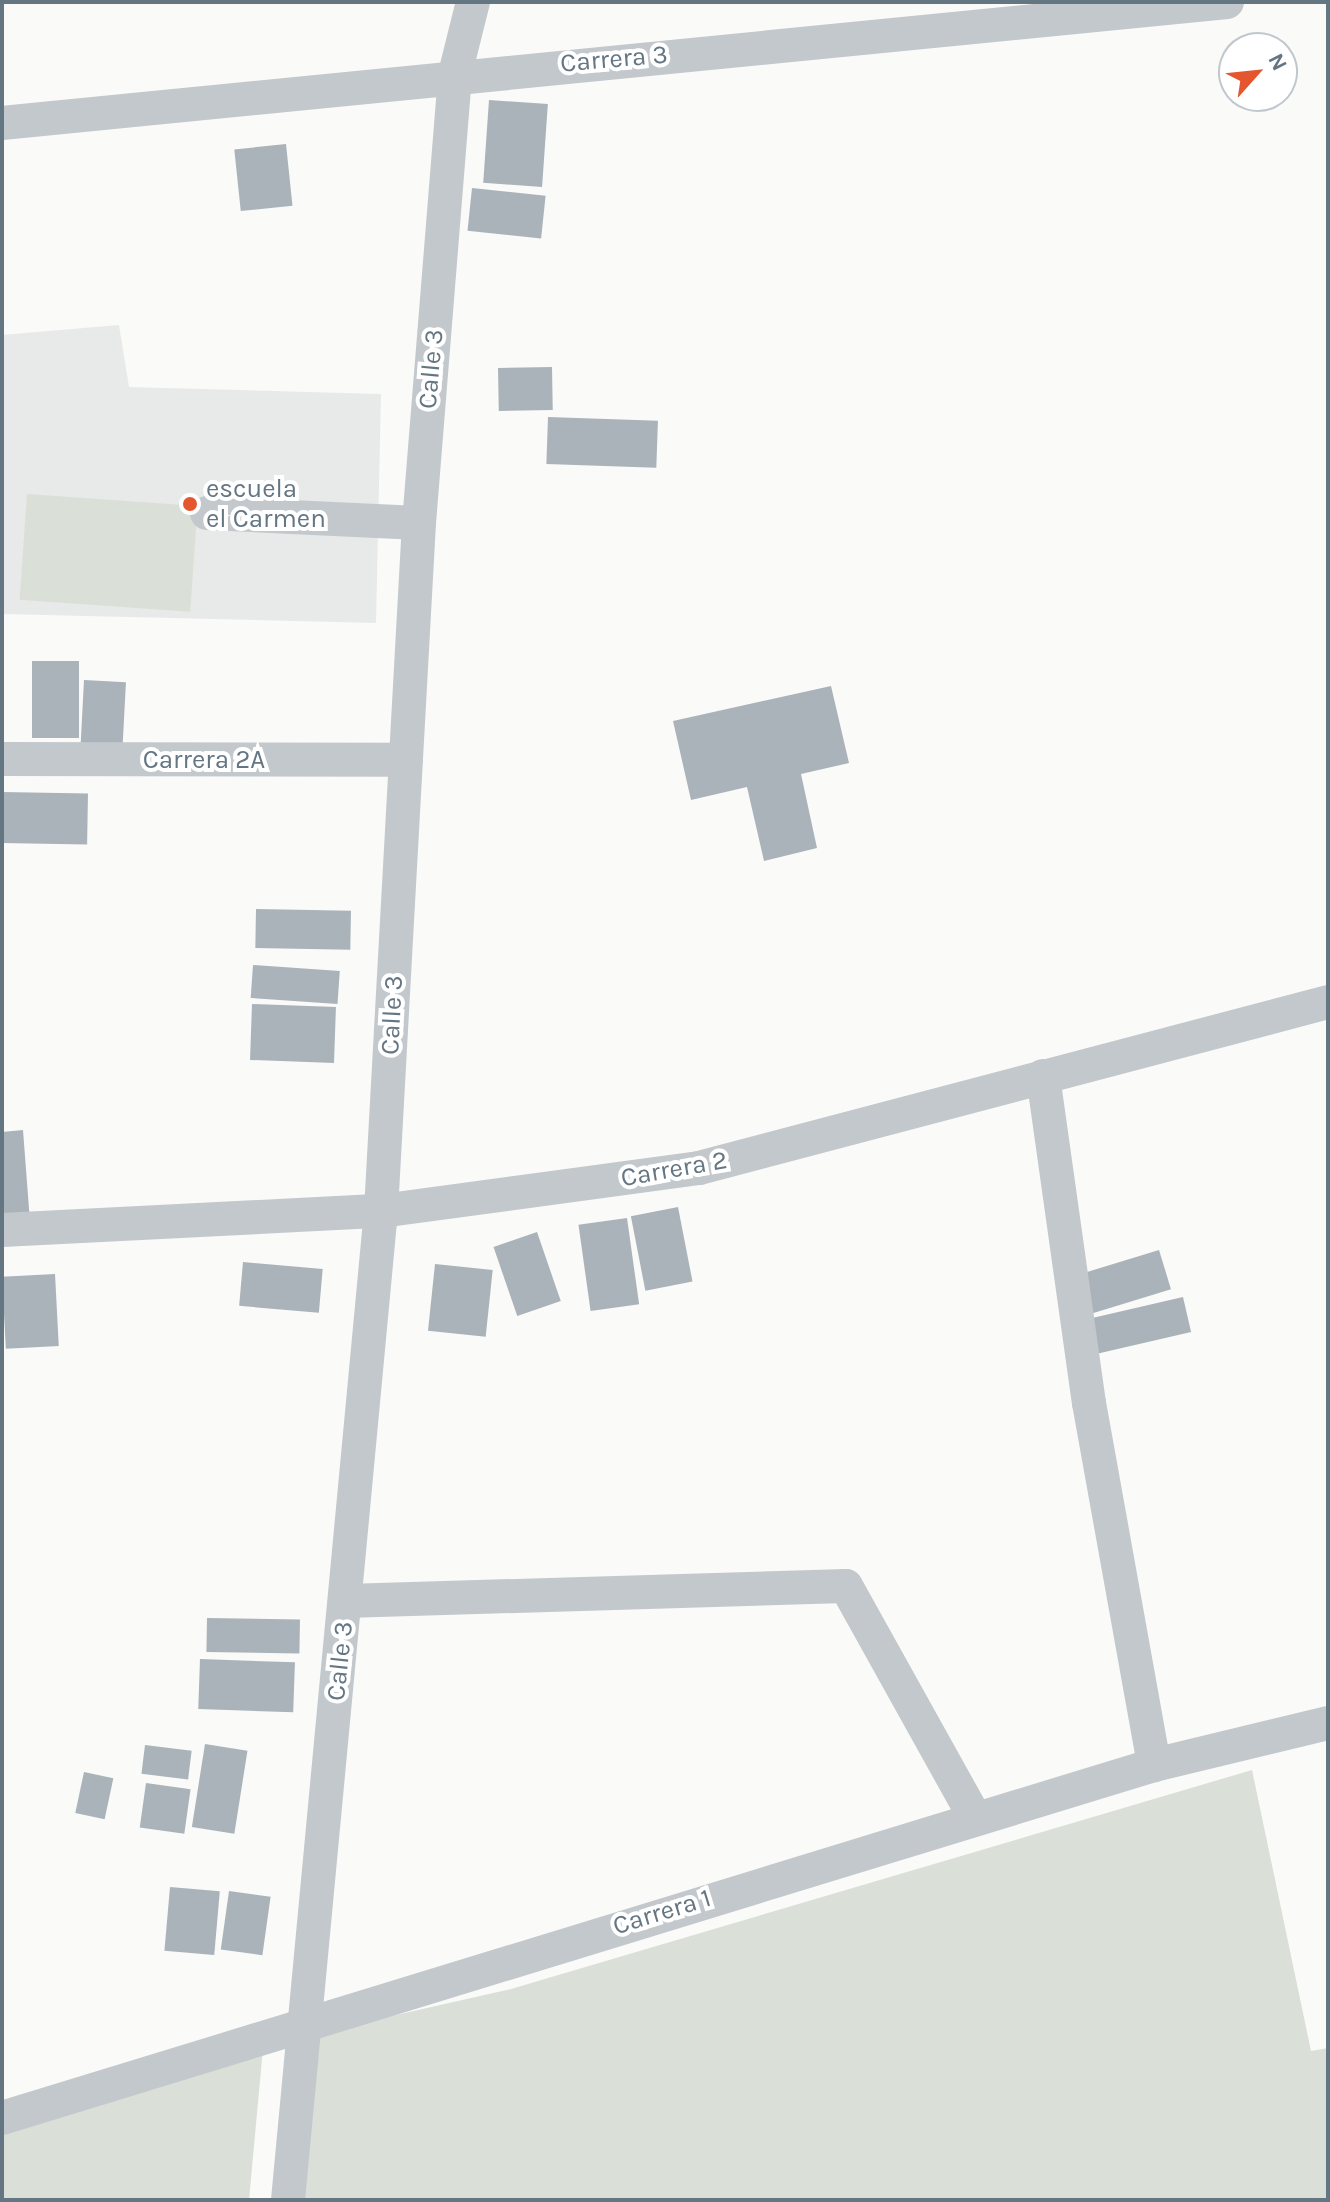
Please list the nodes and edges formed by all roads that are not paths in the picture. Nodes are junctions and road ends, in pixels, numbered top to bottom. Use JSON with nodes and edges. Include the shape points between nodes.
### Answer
{"nodes":[{"id":1,"x":473,"y":2,"type":"edge"},
{"id":2,"x":1227,"y":2,"type":"edge"},
{"id":3,"x":455,"y":74,"type":"junction"},
{"id":4,"x":2,"y":123,"type":"edge"},
{"id":5,"x":207,"y":513,"type":"dead end"},
{"id":6,"x":419,"y":523,"type":"junction"},
{"id":7,"x":2,"y":759,"type":"edge"},
{"id":8,"x":406,"y":760,"type":"junction"},
{"id":9,"x":1328,"y":1002,"type":"edge"},
{"id":10,"x":1043,"y":1076,"type":"junction"},
{"id":11,"x":381,"y":1211,"type":"junction"},
{"id":12,"x":2,"y":1230,"type":"edge"},
{"id":13,"x":346,"y":1601,"type":"junction"},
{"id":14,"x":1328,"y":1723,"type":"edge"},
{"id":15,"x":1154,"y":1765,"type":"junction"},
{"id":16,"x":975,"y":1818,"type":"junction"},
{"id":17,"x":302,"y":2029,"type":"junction"},
{"id":18,"x":2,"y":2118,"type":"edge"},
{"id":19,"x":288,"y":2200,"type":"edge"}],
"edges":[{"from":1,"to":3,"type":"street","name":"Calle 3"},
{"from":2,"to":3,"type":"street","name":"Carrera 3"},
{"from":3,"to":4,"type":"street","name":"Carrera 3"},
{"from":3,"to":6,"type":"street","name":"Calle 3"},
{"from":5,"to":6,"type":"street"},
{"from":6,"to":8,"type":"street","name":"Calle 3"},
{"from":7,"to":8,"type":"street","name":"Carrera 2A"},
{"from":8,"to":11,"type":"street","name":"Calle 3"},
{"from":9,"to":10,"type":"street","name":"Carrera 2"},
{"from":10,"to":11,"type":"street","name":"Carrera 2","via":[[699,1168]]},
{"from":10,"to":15,"type":"street","via":[[1089,1403]]},
{"from":11,"to":12,"type":"street","name":"Carrera 2"},
{"from":11,"to":13,"type":"street","name":"Calle 3"},
{"from":13,"to":16,"type":"street","via":[[846,1586]]},
{"from":13,"to":17,"type":"street","name":"Calle 3"},
{"from":14,"to":15,"type":"street","name":"Carrera 1"},
{"from":15,"to":16,"type":"street","name":"Carrera 1"},
{"from":16,"to":17,"type":"street","name":"Carrera 1"},
{"from":17,"to":18,"type":"street","name":"Carrera 1"},
{"from":17,"to":19,"type":"street","name":"Calle 3"}]}
